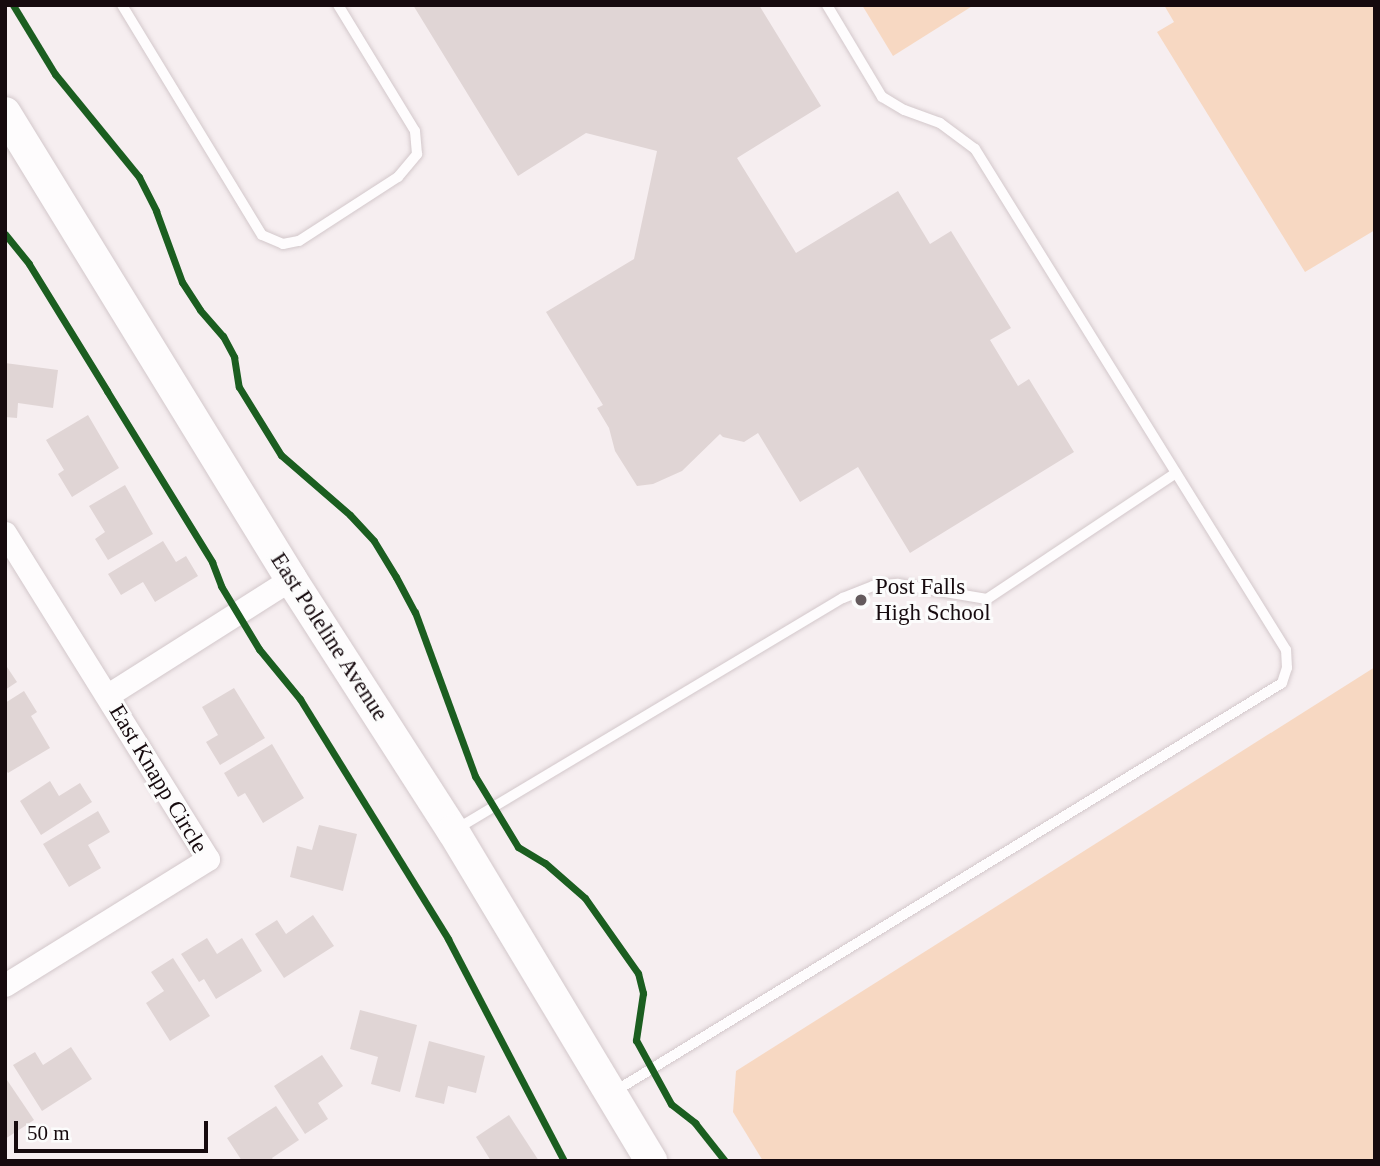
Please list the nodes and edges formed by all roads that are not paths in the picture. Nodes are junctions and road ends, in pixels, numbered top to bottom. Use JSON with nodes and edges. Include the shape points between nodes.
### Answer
{"nodes":[{"id":1,"x":122,"y":5,"type":"edge"},
{"id":2,"x":338,"y":5,"type":"edge"},
{"id":3,"x":827,"y":5,"type":"edge"},
{"id":4,"x":5,"y":113,"type":"edge"},
{"id":5,"x":1176,"y":473,"type":"junction"},
{"id":6,"x":5,"y":533,"type":"edge"},
{"id":7,"x":291,"y":579,"type":"junction"},
{"id":8,"x":108,"y":695,"type":"junction"},
{"id":9,"x":453,"y":831,"type":"junction"},
{"id":10,"x":5,"y":985,"type":"edge"},
{"id":11,"x":610,"y":1094,"type":"junction"},
{"id":12,"x":651,"y":1161,"type":"edge"}],
"edges":[{"from":1,"to":2,"type":"lane","via":[[262,234],[283,244],[299,241],[398,177],[417,154],[415,131]]},
{"from":3,"to":5,"type":"lane","via":[[882,97],[940,123],[975,149]]},
{"from":4,"to":7,"type":"main road","name":"East Poleline Avenue"},
{"from":5,"to":9,"type":"lane","via":[[986,599],[898,584],[873,586],[843,598]]},
{"from":5,"to":11,"type":"lane","via":[[1286,650],[1282,683]]},
{"from":6,"to":8,"type":"street","name":"East Knapp Circle"},
{"from":7,"to":8,"type":"street"},
{"from":7,"to":9,"type":"main road","name":"East Poleline Avenue"},
{"from":8,"to":10,"type":"street","name":"East Knapp Circle","via":[[208,859]]},
{"from":9,"to":11,"type":"main road","name":"East Poleline Avenue"},
{"from":11,"to":12,"type":"main road","name":"East Poleline Avenue"}]}
